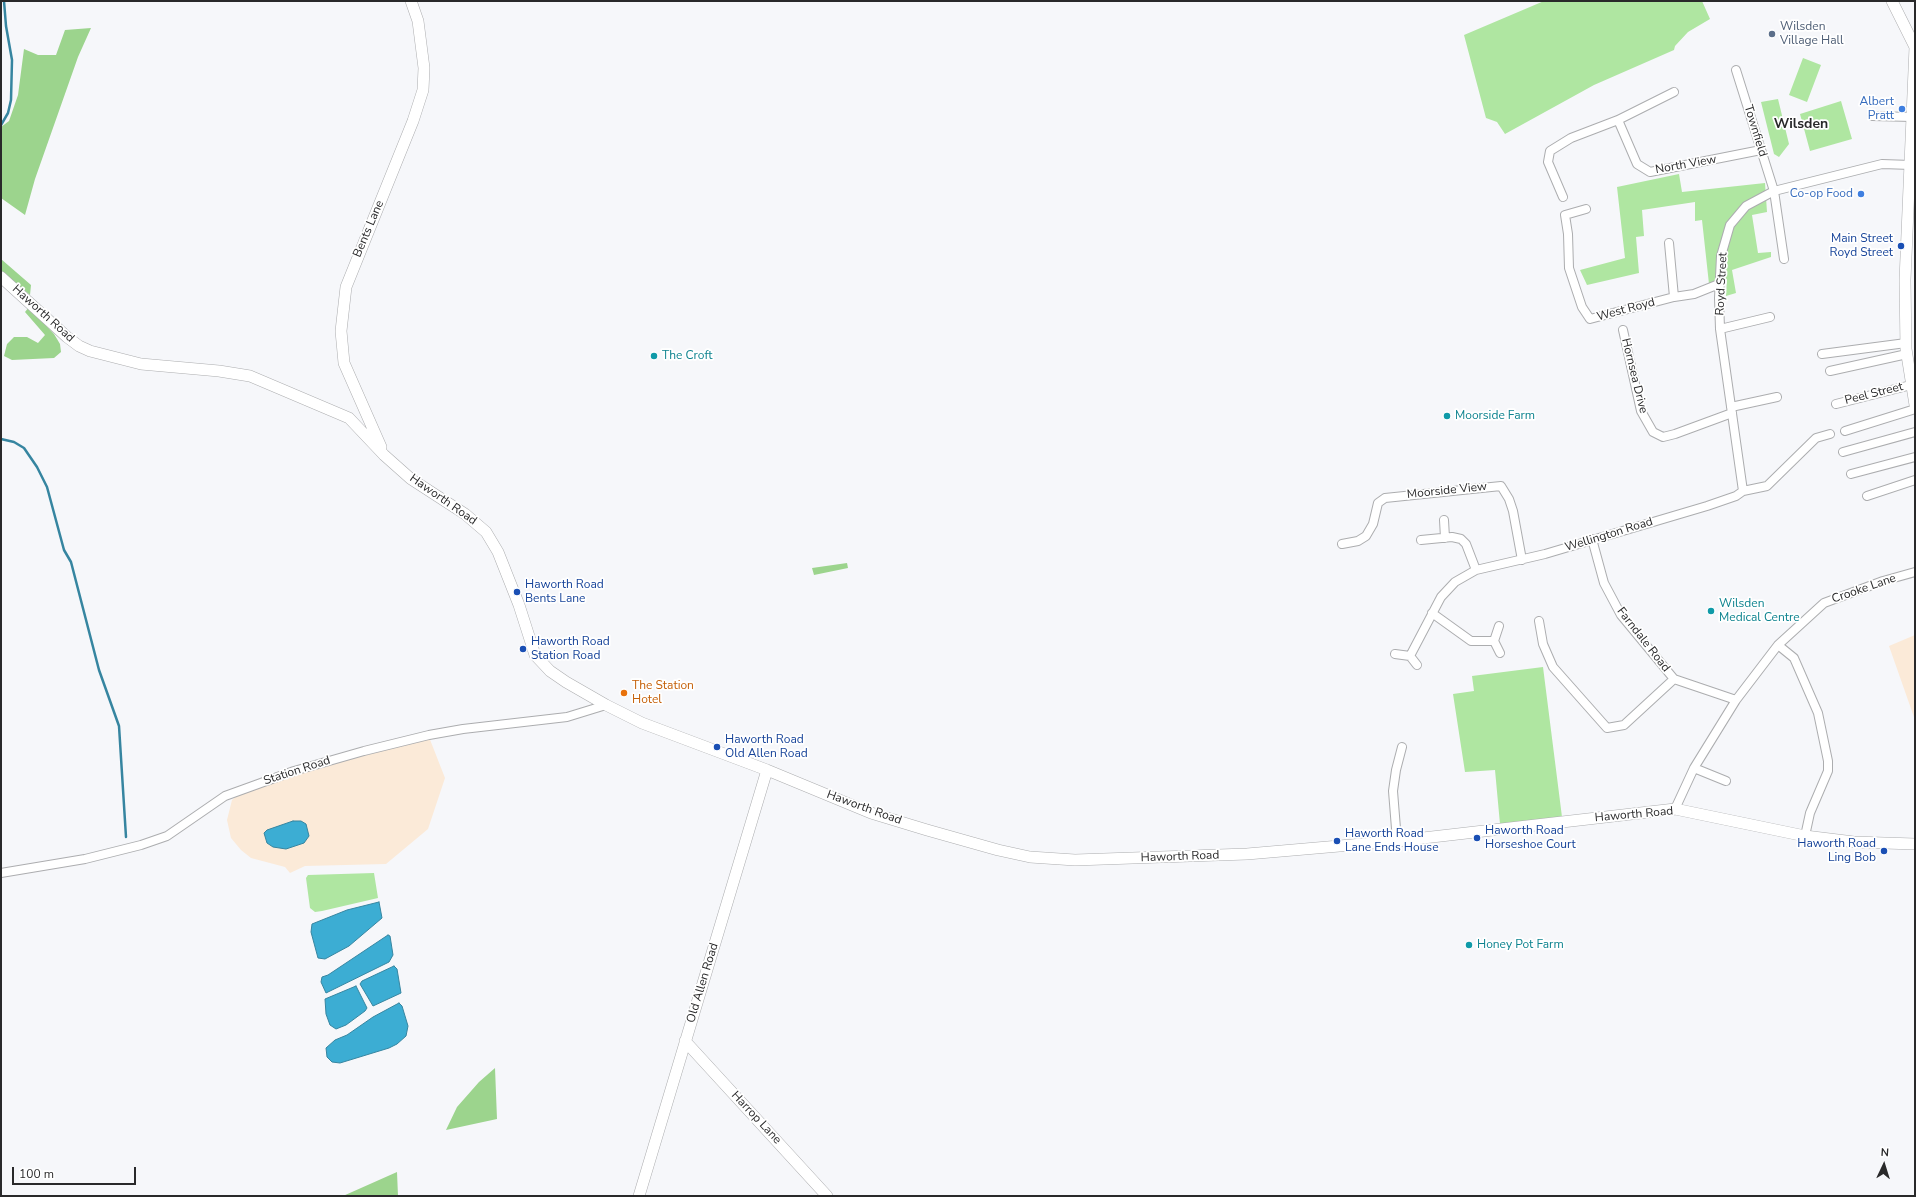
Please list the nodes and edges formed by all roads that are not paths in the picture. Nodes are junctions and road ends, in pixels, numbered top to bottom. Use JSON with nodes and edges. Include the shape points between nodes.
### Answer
{"nodes":[{"id":1,"x":410,"y":1,"type":"edge"},
{"id":2,"x":1892,"y":1,"type":"edge"},
{"id":3,"x":1736,"y":70,"type":"dead end"},
{"id":4,"x":1674,"y":92,"type":"dead end"},
{"id":5,"x":1872,"y":116,"type":"dead end"},
{"id":6,"x":1618,"y":120,"type":"junction"},
{"id":7,"x":1913,"y":125,"type":"edge"},
{"id":8,"x":1760,"y":150,"type":"junction"},
{"id":9,"x":1911,"y":165,"type":"junction"},
{"id":10,"x":1774,"y":191,"type":"junction"},
{"id":11,"x":1563,"y":197,"type":"dead end"},
{"id":12,"x":1586,"y":209,"type":"dead end"},
{"id":13,"x":1668,"y":243,"type":"dead end"},
{"id":14,"x":1784,"y":259,"type":"dead end"},
{"id":15,"x":1,"y":277,"type":"edge"},
{"id":16,"x":1719,"y":284,"type":"junction"},
{"id":17,"x":1674,"y":297,"type":"junction"},
{"id":18,"x":1770,"y":317,"type":"dead end"},
{"id":19,"x":1720,"y":329,"type":"junction"},
{"id":20,"x":1623,"y":330,"type":"dead end"},
{"id":21,"x":1856,"y":349,"type":"junction"},
{"id":22,"x":1906,"y":349,"type":"junction"},
{"id":23,"x":1822,"y":354,"type":"dead end"},
{"id":24,"x":1860,"y":364,"type":"junction"},
{"id":25,"x":1830,"y":371,"type":"dead end"},
{"id":26,"x":1912,"y":380,"type":"edge"},
{"id":27,"x":1777,"y":397,"type":"dead end"},
{"id":28,"x":1836,"y":404,"type":"dead end"},
{"id":29,"x":1915,"y":405,"type":"edge"},
{"id":30,"x":1915,"y":409,"type":"edge"},
{"id":31,"x":1731,"y":410,"type":"junction"},
{"id":32,"x":1845,"y":431,"type":"dead end"},
{"id":33,"x":1915,"y":432,"type":"edge"},
{"id":34,"x":1830,"y":434,"type":"dead end"},
{"id":35,"x":1843,"y":452,"type":"dead end"},
{"id":36,"x":384,"y":455,"type":"junction"},
{"id":37,"x":1915,"y":457,"type":"edge"},
{"id":38,"x":1851,"y":474,"type":"dead end"},
{"id":39,"x":1915,"y":480,"type":"edge"},
{"id":40,"x":1743,"y":491,"type":"junction"},
{"id":41,"x":1866,"y":496,"type":"dead end"},
{"id":42,"x":1444,"y":520,"type":"dead end"},
{"id":43,"x":1445,"y":538,"type":"junction"},
{"id":44,"x":1592,"y":539,"type":"junction"},
{"id":45,"x":1421,"y":540,"type":"dead end"},
{"id":46,"x":1342,"y":544,"type":"dead end"},
{"id":47,"x":1522,"y":560,"type":"junction"},
{"id":48,"x":1476,"y":570,"type":"junction"},
{"id":49,"x":1915,"y":572,"type":"edge"},
{"id":50,"x":1432,"y":613,"type":"junction"},
{"id":51,"x":1539,"y":621,"type":"dead end"},
{"id":52,"x":1500,"y":626,"type":"dead end"},
{"id":53,"x":1494,"y":641,"type":"junction"},
{"id":54,"x":1778,"y":645,"type":"junction"},
{"id":55,"x":1500,"y":653,"type":"dead end"},
{"id":56,"x":1395,"y":654,"type":"dead end"},
{"id":57,"x":1410,"y":656,"type":"junction"},
{"id":58,"x":1417,"y":665,"type":"dead end"},
{"id":59,"x":1674,"y":679,"type":"junction"},
{"id":60,"x":1736,"y":700,"type":"junction"},
{"id":61,"x":606,"y":706,"type":"junction"},
{"id":62,"x":1402,"y":746,"type":"dead end"},
{"id":63,"x":1694,"y":768,"type":"junction"},
{"id":64,"x":767,"y":770,"type":"junction"},
{"id":65,"x":1726,"y":781,"type":"dead end"},
{"id":66,"x":1674,"y":809,"type":"junction"},
{"id":67,"x":1805,"y":836,"type":"junction"},
{"id":68,"x":1397,"y":841,"type":"junction"},
{"id":69,"x":1915,"y":844,"type":"edge"},
{"id":70,"x":1,"y":874,"type":"edge"},
{"id":71,"x":685,"y":1041,"type":"junction"},
{"id":72,"x":639,"y":1196,"type":"edge"},
{"id":73,"x":827,"y":1196,"type":"edge"}],
"edges":[{"from":1,"to":36,"type":"main road","name":"Bents Lane","via":[[418,20],[424,68],[423,90],[346,287],[341,331],[344,363]]},
{"from":2,"to":7,"type":"main road","via":[[1915,47]]},
{"from":3,"to":8,"type":"street","name":"Townfield"},
{"from":4,"to":6,"type":"street"},
{"from":5,"to":7,"type":"street"},
{"from":6,"to":8,"type":"street","name":"North View","via":[[1637,164],[1650,172]]},
{"from":6,"to":11,"type":"street","via":[[1571,138],[1550,151],[1548,162]]},
{"from":7,"to":9,"type":"main road"},
{"from":8,"to":10,"type":"street","name":"Townfield"},
{"from":9,"to":10,"type":"street","name":"Royd Street","via":[[1882,164]]},
{"from":9,"to":22,"type":"main road","via":[[1905,280]]},
{"from":10,"to":14,"type":"street","name":"Townfield"},
{"from":10,"to":16,"type":"street","name":"Royd Street","via":[[1746,206],[1730,225],[1721,256]]},
{"from":12,"to":17,"type":"street","name":"West Royd","via":[[1565,214],[1569,268],[1582,307],[1590,319]]},
{"from":13,"to":17,"type":"street"},
{"from":15,"to":36,"type":"main road","name":"Haworth Road","via":[[79,346],[141,364],[250,376],[349,418]]},
{"from":16,"to":17,"type":"street","name":"West Royd","via":[[1694,294]]},
{"from":16,"to":19,"type":"street","name":"Royd Street"},
{"from":18,"to":19,"type":"street"},
{"from":19,"to":31,"type":"street","name":"Royd Street"},
{"from":20,"to":31,"type":"street","name":"Hornsea Drive","via":[[1641,411],[1653,432],[1663,437],[1675,434]]},
{"from":21,"to":22,"type":"street"},
{"from":21,"to":23,"type":"street"},
{"from":21,"to":24,"type":"street"},
{"from":22,"to":24,"type":"street"},
{"from":22,"to":26,"type":"main road"},
{"from":24,"to":25,"type":"street"},
{"from":26,"to":28,"type":"street","name":"Peel Street"},
{"from":26,"to":29,"type":"main road"},
{"from":27,"to":31,"type":"street","name":"Hornsea Drive"},
{"from":30,"to":32,"type":"street"},
{"from":31,"to":40,"type":"street","name":"Royd Street"},
{"from":33,"to":35,"type":"street"},
{"from":34,"to":40,"type":"street","name":"Wellington Road","via":[[1816,438],[1766,486]]},
{"from":36,"to":61,"type":"main road","name":"Haworth Road","via":[[411,479],[465,514],[486,532],[498,552],[520,605],[535,655],[555,674]]},
{"from":37,"to":38,"type":"street"},
{"from":39,"to":41,"type":"street"},
{"from":40,"to":44,"type":"street","name":"Wellington Road","via":[[1707,506]]},
{"from":42,"to":43,"type":"street"},
{"from":43,"to":45,"type":"street"},
{"from":43,"to":48,"type":"street","via":[[1464,541]]},
{"from":44,"to":47,"type":"street","name":"Wellington Road"},
{"from":44,"to":59,"type":"street","name":"Farndale Road","via":[[1604,583],[1621,615]]},
{"from":46,"to":47,"type":"street","name":"Moorside View","via":[[1358,541],[1366,536],[1373,524],[1378,503],[1385,498],[1501,486],[1513,511]]},
{"from":47,"to":48,"type":"street","name":"Wellington Road"},
{"from":48,"to":50,"type":"street","name":"Wellington Road","via":[[1455,582]]},
{"from":49,"to":54,"type":"street","name":"Crooke Lane","via":[[1824,603]]},
{"from":50,"to":53,"type":"street","via":[[1471,641]]},
{"from":50,"to":57,"type":"street","name":"Wellington Road"},
{"from":51,"to":59,"type":"street","via":[[1542,644],[1554,667],[1607,728],[1624,725]]},
{"from":52,"to":53,"type":"street"},
{"from":53,"to":55,"type":"street"},
{"from":54,"to":60,"type":"street","name":"Crooke Lane"},
{"from":54,"to":67,"type":"street","via":[[1794,658],[1818,713],[1828,761],[1828,771],[1810,813]]},
{"from":56,"to":57,"type":"street"},
{"from":57,"to":58,"type":"street"},
{"from":59,"to":60,"type":"street","name":"Farndale Road"},
{"from":60,"to":63,"type":"street","name":"Crooke Lane"},
{"from":61,"to":64,"type":"main road","name":"Haworth Road","via":[[649,726]]},
{"from":61,"to":70,"type":"street","name":"Station Road","via":[[567,717],[428,735],[364,751],[294,771],[225,796],[167,836],[141,846]]},
{"from":62,"to":68,"type":"street","via":[[1393,791]]},
{"from":63,"to":65,"type":"street"},
{"from":63,"to":66,"type":"street"},
{"from":64,"to":68,"type":"main road","name":"Haworth Road","via":[[872,813],[1030,858],[1075,860],[1193,857]]},
{"from":64,"to":71,"type":"main road","name":"Old Allen Road"},
{"from":66,"to":67,"type":"main road","name":"Haworth Road"},
{"from":66,"to":68,"type":"main road","name":"Haworth Road"},
{"from":67,"to":69,"type":"main road","name":"Haworth Road","via":[[1854,842]]},
{"from":71,"to":72,"type":"main road","name":"Old Allen Road"},
{"from":71,"to":73,"type":"main road","name":"Harrop Lane"}]}
